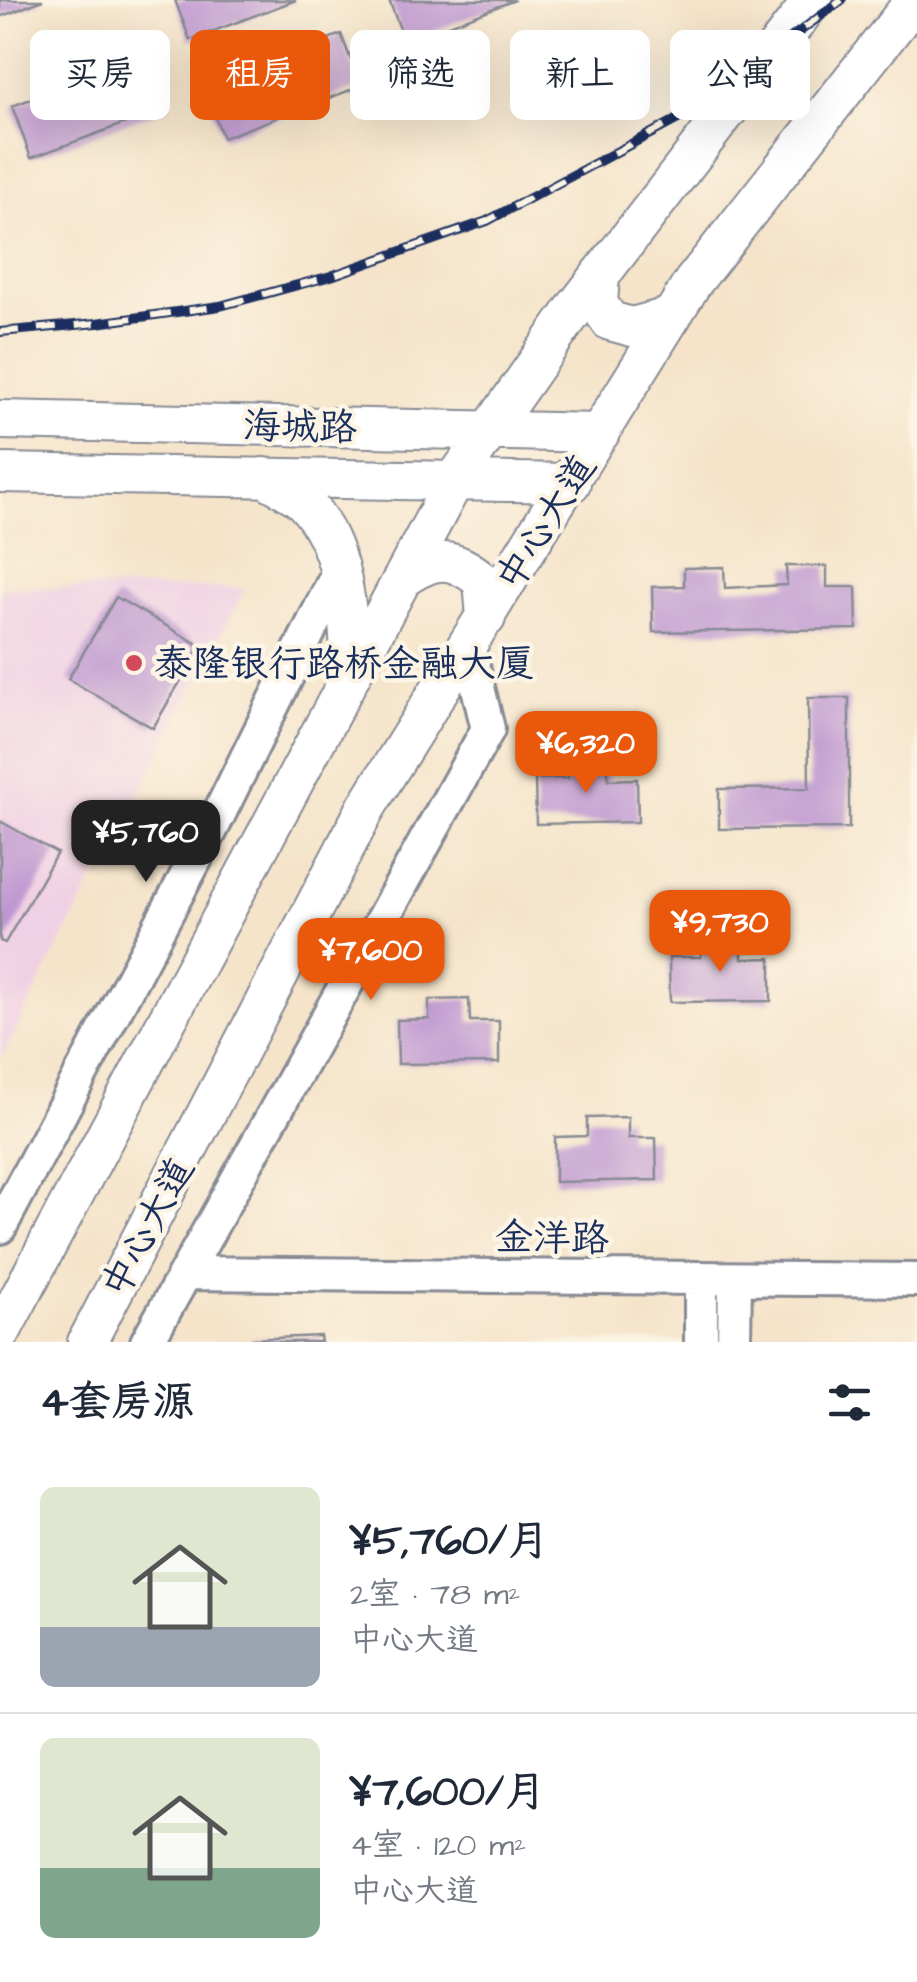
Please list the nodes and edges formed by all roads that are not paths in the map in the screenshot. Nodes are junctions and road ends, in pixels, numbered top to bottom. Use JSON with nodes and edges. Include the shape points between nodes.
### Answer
{"nodes":[{"id":1,"x":813,"y":0,"type":"edge"},
{"id":2,"x":914,"y":0,"type":"edge"},
{"id":3,"x":600,"y":275,"type":"junction"},
{"id":4,"x":672,"y":316,"type":"junction"},
{"id":5,"x":0,"y":420,"type":"edge"},
{"id":6,"x":488,"y":430,"type":"junction"},
{"id":7,"x":600,"y":433,"type":"junction"},
{"id":8,"x":0,"y":474,"type":"edge"},
{"id":9,"x":264,"y":477,"type":"junction"},
{"id":10,"x":455,"y":480,"type":"junction"},
{"id":11,"x":571,"y":483,"type":"junction"},
{"id":12,"x":340,"y":569,"type":"junction"},
{"id":13,"x":403,"y":578,"type":"junction"},
{"id":14,"x":477,"y":632,"type":"junction"},
{"id":15,"x":352,"y":674,"type":"junction"},
{"id":16,"x":0,"y":1226,"type":"edge"},
{"id":17,"x":186,"y":1273,"type":"junction"},
{"id":18,"x":701,"y":1278,"type":"junction"},
{"id":19,"x":734,"y":1278,"type":"junction"},
{"id":20,"x":917,"y":1280,"type":"edge"},
{"id":21,"x":0,"y":1334,"type":"edge"},
{"id":22,"x":87,"y":1342,"type":"edge"},
{"id":23,"x":147,"y":1342,"type":"edge"},
{"id":24,"x":701,"y":1342,"type":"edge"},
{"id":25,"x":734,"y":1342,"type":"edge"}],
"edges":[{"from":1,"to":3,"type":"main road"},
{"from":2,"to":4,"type":"main road","name":"中心大道"},
{"from":3,"to":4,"type":"main road","via":[[598,304],[610,322],[632,327]]},
{"from":3,"to":6,"type":"main road"},
{"from":4,"to":7,"type":"main road","name":"中心大道"},
{"from":5,"to":6,"type":"main road","name":"海城路"},
{"from":6,"to":7,"type":"main road","name":"海城路"},
{"from":6,"to":10,"type":"main road"},
{"from":7,"to":11,"type":"main road","name":"中心大道"},
{"from":8,"to":9,"type":"main road","name":"海城路"},
{"from":9,"to":10,"type":"main road","name":"海城路"},
{"from":9,"to":12,"type":"main road","via":[[301,499],[327,532]]},
{"from":10,"to":11,"type":"main road","name":"海城路"},
{"from":10,"to":13,"type":"main road"},
{"from":11,"to":14,"type":"main road","name":"中心大道"},
{"from":12,"to":15,"type":"main road"},
{"from":12,"to":16,"type":"main road","via":[[214,826]]},
{"from":13,"to":14,"type":"main road","via":[[427,562],[461,562],[483,581]]},
{"from":13,"to":15,"type":"main road"},
{"from":14,"to":17,"type":"main road","via":[[488,729]]},
{"from":14,"to":22,"type":"main road","name":"中心大道","via":[[368,806]]},
{"from":15,"to":21,"type":"main road"},
{"from":17,"to":18,"type":"main road","name":"金洋路"},
{"from":17,"to":23,"type":"main road"},
{"from":18,"to":19,"type":"main road","name":"金洋路"},
{"from":18,"to":24,"type":"main road"},
{"from":19,"to":20,"type":"main road","name":"金洋路"},
{"from":19,"to":25,"type":"main road"}]}
